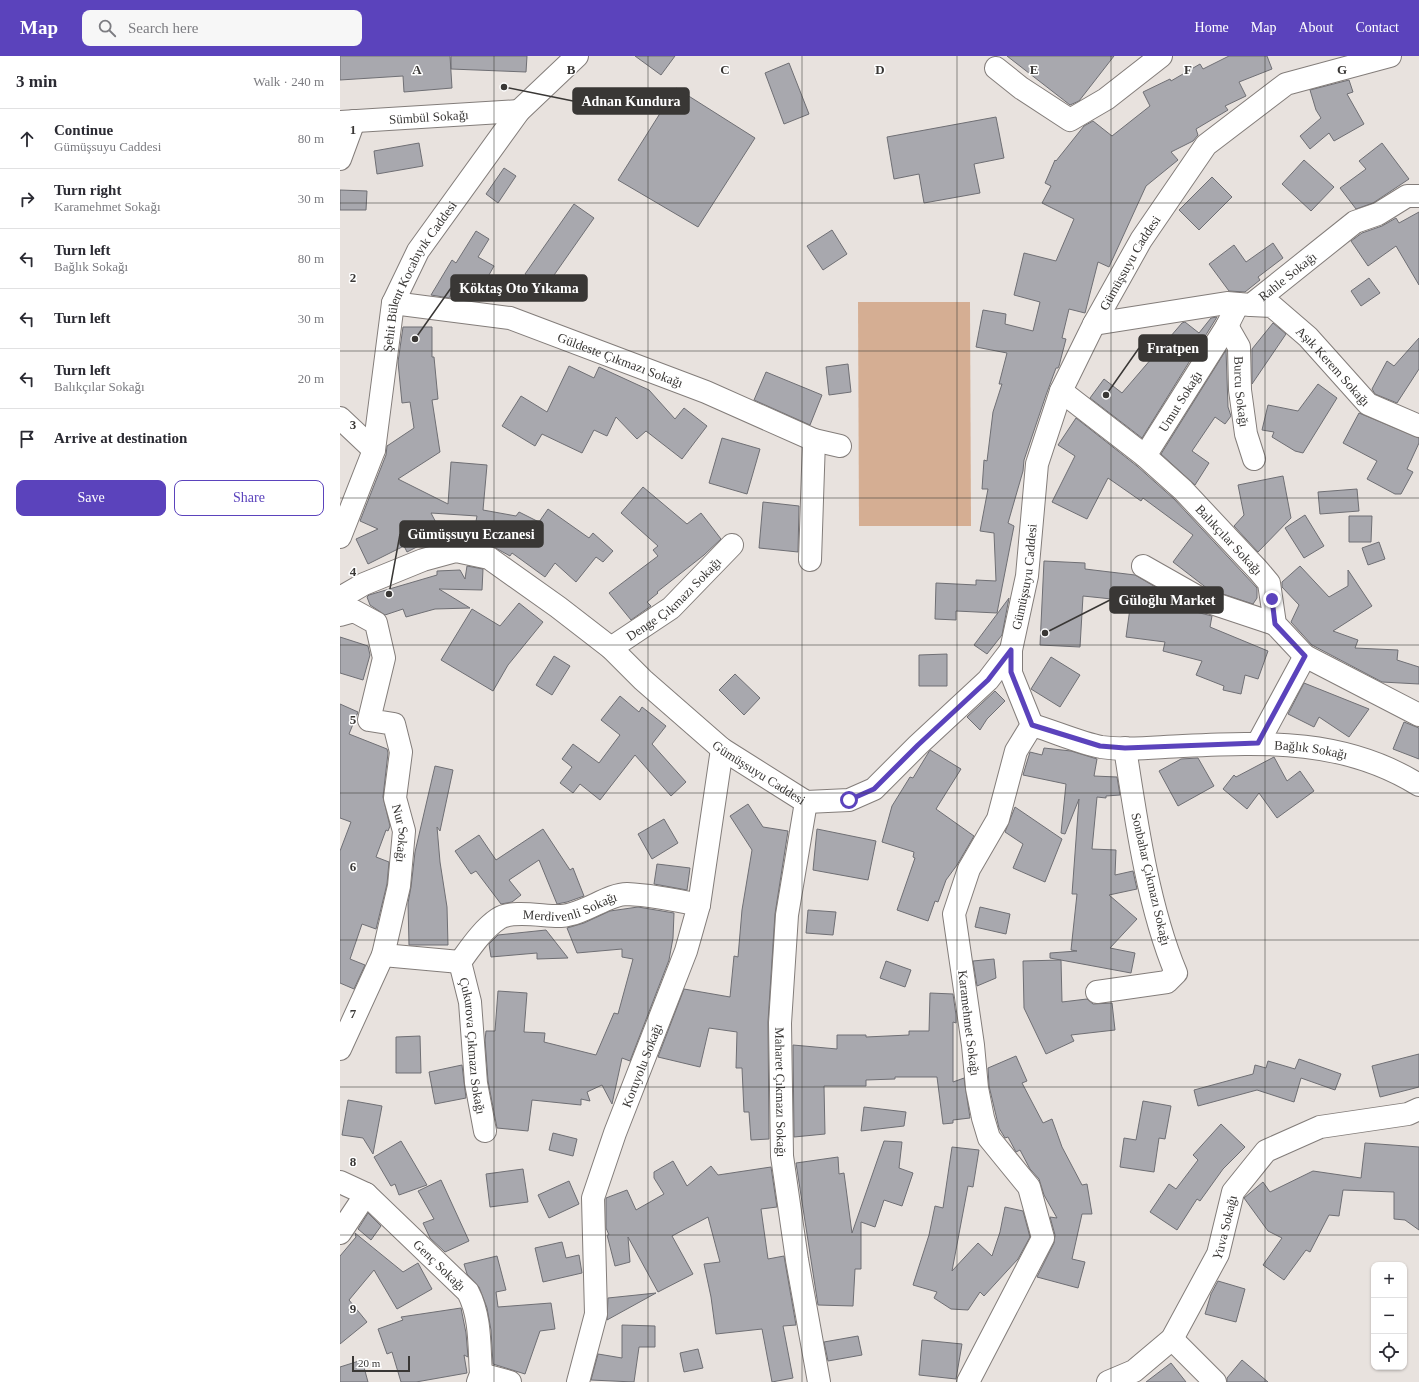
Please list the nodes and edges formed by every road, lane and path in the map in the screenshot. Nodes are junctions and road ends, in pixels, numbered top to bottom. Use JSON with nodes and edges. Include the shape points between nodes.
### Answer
{"nodes":[{"id":1,"x":577,"y":56,"type":"edge"},
{"id":2,"x":1162,"y":56,"type":"edge"},
{"id":3,"x":1390,"y":56,"type":"edge"},
{"id":4,"x":996,"y":68,"type":"dead end"},
{"id":5,"x":519,"y":111,"type":"junction"},
{"id":6,"x":347,"y":122,"type":"edge"},
{"id":7,"x":340,"y":159,"type":"edge"},
{"id":8,"x":1419,"y":196,"type":"edge"},
{"id":9,"x":393,"y":303,"type":"junction"},
{"id":10,"x":1245,"y":304,"type":"junction"},
{"id":11,"x":1094,"y":324,"type":"junction"},
{"id":12,"x":1227,"y":326,"type":"junction"},
{"id":13,"x":1061,"y":391,"type":"junction"},
{"id":14,"x":340,"y":418,"type":"edge"},
{"id":15,"x":1417,"y":419,"type":"edge"},
{"id":16,"x":814,"y":440,"type":"junction"},
{"id":17,"x":840,"y":446,"type":"dead end"},
{"id":18,"x":374,"y":450,"type":"junction"},
{"id":19,"x":1145,"y":456,"type":"junction"},
{"id":20,"x":1254,"y":459,"type":"dead end"},
{"id":21,"x":340,"y":537,"type":"edge"},
{"id":22,"x":732,"y":545,"type":"dead end"},
{"id":23,"x":810,"y":560,"type":"dead end"},
{"id":24,"x":1143,"y":566,"type":"dead end"},
{"id":25,"x":340,"y":601,"type":"edge"},
{"id":26,"x":1275,"y":624,"type":"junction"},
{"id":27,"x":611,"y":648,"type":"junction"},
{"id":28,"x":1011,"y":650,"type":"junction"},
{"id":29,"x":1305,"y":656,"type":"junction"},
{"id":30,"x":1419,"y":715,"type":"edge"},
{"id":31,"x":1032,"y":725,"type":"junction"},
{"id":32,"x":1258,"y":743,"type":"junction"},
{"id":33,"x":1125,"y":748,"type":"junction"},
{"id":34,"x":722,"y":749,"type":"junction"},
{"id":35,"x":1419,"y":785,"type":"edge"},
{"id":36,"x":806,"y":802,"type":"junction"},
{"id":37,"x":700,"y":905,"type":"junction"},
{"id":38,"x":383,"y":955,"type":"junction"},
{"id":39,"x":460,"y":962,"type":"junction"},
{"id":40,"x":1098,"y":992,"type":"dead end"},
{"id":41,"x":341,"y":1044,"type":"edge"},
{"id":42,"x":1419,"y":1109,"type":"edge"},
{"id":43,"x":484,"y":1131,"type":"dead end"},
{"id":44,"x":340,"y":1182,"type":"edge"},
{"id":45,"x":366,"y":1194,"type":"junction"},
{"id":46,"x":340,"y":1233,"type":"edge"},
{"id":47,"x":1172,"y":1339,"type":"junction"},
{"id":48,"x":480,"y":1378,"type":"edge"},
{"id":49,"x":510,"y":1382,"type":"edge"},
{"id":50,"x":578,"y":1382,"type":"edge"},
{"id":51,"x":819,"y":1382,"type":"edge"},
{"id":52,"x":968,"y":1382,"type":"edge"},
{"id":53,"x":1108,"y":1382,"type":"edge"},
{"id":54,"x":1216,"y":1382,"type":"edge"}],
"edges":[{"from":1,"to":5,"type":"street","name":"Şehit Bülent Kocabıyık Caddesi"},
{"from":2,"to":4,"type":"street","via":[[1106,99],[1070,120]]},
{"from":3,"to":11,"type":"street","name":"Gümüşsuyu Caddesi","via":[[1286,84],[1206,145],[1141,240]]},
{"from":5,"to":6,"type":"street","name":"Sümbül Sokağı"},
{"from":5,"to":9,"type":"street","name":"Şehit Bülent Kocabıyık Caddesi","via":[[418,251]]},
{"from":6,"to":7,"type":"street"},
{"from":8,"to":10,"type":"street","name":"Rahle Sokağı","via":[[1407,196],[1378,214],[1355,222]]},
{"from":9,"to":16,"type":"street","name":"Güldeste Çıkmazı Sokağı","via":[[510,318],[706,392]]},
{"from":9,"to":18,"type":"street","name":"Şehit Bülent Kocabıyık Caddesi"},
{"from":10,"to":11,"type":"street","via":[[1227,303]]},
{"from":10,"to":12,"type":"street","name":"Umut Sokağı"},
{"from":10,"to":15,"type":"street","name":"Aşık Kerem Sokağı","via":[[1272,306],[1308,337],[1368,404]]},
{"from":11,"to":13,"type":"street","name":"Gümüşsuyu Caddesi"},
{"from":12,"to":19,"type":"street","name":"Umut Sokağı"},
{"from":12,"to":20,"type":"street","name":"Burcu Sokağı","via":[[1239,347],[1240,390],[1246,434]]},
{"from":13,"to":19,"type":"street","name":"Balıkçılar Sokağı"},
{"from":13,"to":28,"type":"street","name":"Gümüşsuyu Caddesi","via":[[1037,464],[1027,576]]},
{"from":14,"to":18,"type":"street"},
{"from":16,"to":17,"type":"street","name":"Güldeste Çıkmazı Sokağı"},
{"from":16,"to":23,"type":"street"},
{"from":18,"to":21,"type":"street","name":"Şehit Bülent Kocabıyık Caddesi"},
{"from":19,"to":26,"type":"street","name":"Balıkçılar Sokağı","via":[[1183,490],[1268,583]]},
{"from":22,"to":27,"type":"street","name":"Denge Çıkmazı Sokağı","via":[[671,608]]},
{"from":24,"to":26,"type":"street","via":[[1203,600]]},
{"from":25,"to":27,"type":"street","name":"Gümüşsuyu Caddesi","via":[[364,584],[423,560],[456,551],[489,558]]},
{"from":25,"to":38,"type":"street","name":"Nur Sokağı","via":[[354,612],[376,623],[384,658],[369,720],[394,724],[401,752],[395,798],[404,830],[399,886]]},
{"from":26,"to":29,"type":"street"},
{"from":27,"to":34,"type":"street","name":"Gümüşsuyu Caddesi","via":[[643,680]]},
{"from":28,"to":31,"type":"street","via":[[1011,672]]},
{"from":28,"to":36,"type":"street","name":"Gümüşsuyu Caddesi","via":[[988,680],[874,789],[849,800]]},
{"from":29,"to":30,"type":"street"},
{"from":29,"to":32,"type":"street"},
{"from":31,"to":33,"type":"street","name":"Bağlık Sokağı","via":[[1100,746]]},
{"from":31,"to":52,"type":"street","name":"Karamehmet Sokağı","via":[[1016,751],[998,819],[969,869],[954,914],[983,1118],[989,1138],[1029,1187],[1043,1238]]},
{"from":32,"to":33,"type":"street","name":"Bağlık Sokağı"},
{"from":32,"to":35,"type":"street","name":"Bağlık Sokağı","via":[[1322,748],[1396,771]]},
{"from":33,"to":40,"type":"street","name":"Sonbahar Çıkmazı Sokağı","via":[[1152,896],[1164,945],[1176,972],[1167,982]]},
{"from":34,"to":36,"type":"street","name":"Gümüşsuyu Caddesi"},
{"from":34,"to":37,"type":"street","name":"Koruyolu Sokağı"},
{"from":36,"to":51,"type":"street","name":"Maharet Çıkmazı Sokağı","via":[[787,915],[780,1023],[782,1148],[797,1260]]},
{"from":37,"to":39,"type":"street","name":"Merdivenli Sokağı","via":[[625,894],[582,912],[561,916],[521,914],[499,918]]},
{"from":37,"to":50,"type":"street","name":"Koruyolu Sokağı","via":[[686,951],[615,1133],[593,1198],[596,1314]]},
{"from":38,"to":39,"type":"street"},
{"from":38,"to":41,"type":"street","name":"Nur Sokağı"},
{"from":39,"to":43,"type":"street","name":"Çukurova Çıkmazı Sokağı","via":[[470,1002],[476,1083]]},
{"from":42,"to":47,"type":"street","name":"Yuva Sokağı","via":[[1408,1114],[1320,1127],[1266,1151],[1233,1192],[1218,1254]]},
{"from":44,"to":45,"type":"street","name":"Genç Sokağı"},
{"from":45,"to":46,"type":"street"},
{"from":45,"to":48,"type":"street","name":"Genç Sokağı","via":[[468,1292],[477,1319]]},
{"from":47,"to":53,"type":"street","name":"Yuva Sokağı","via":[[1134,1371]]},
{"from":47,"to":54,"type":"street"},
{"from":48,"to":49,"type":"street"}]}
